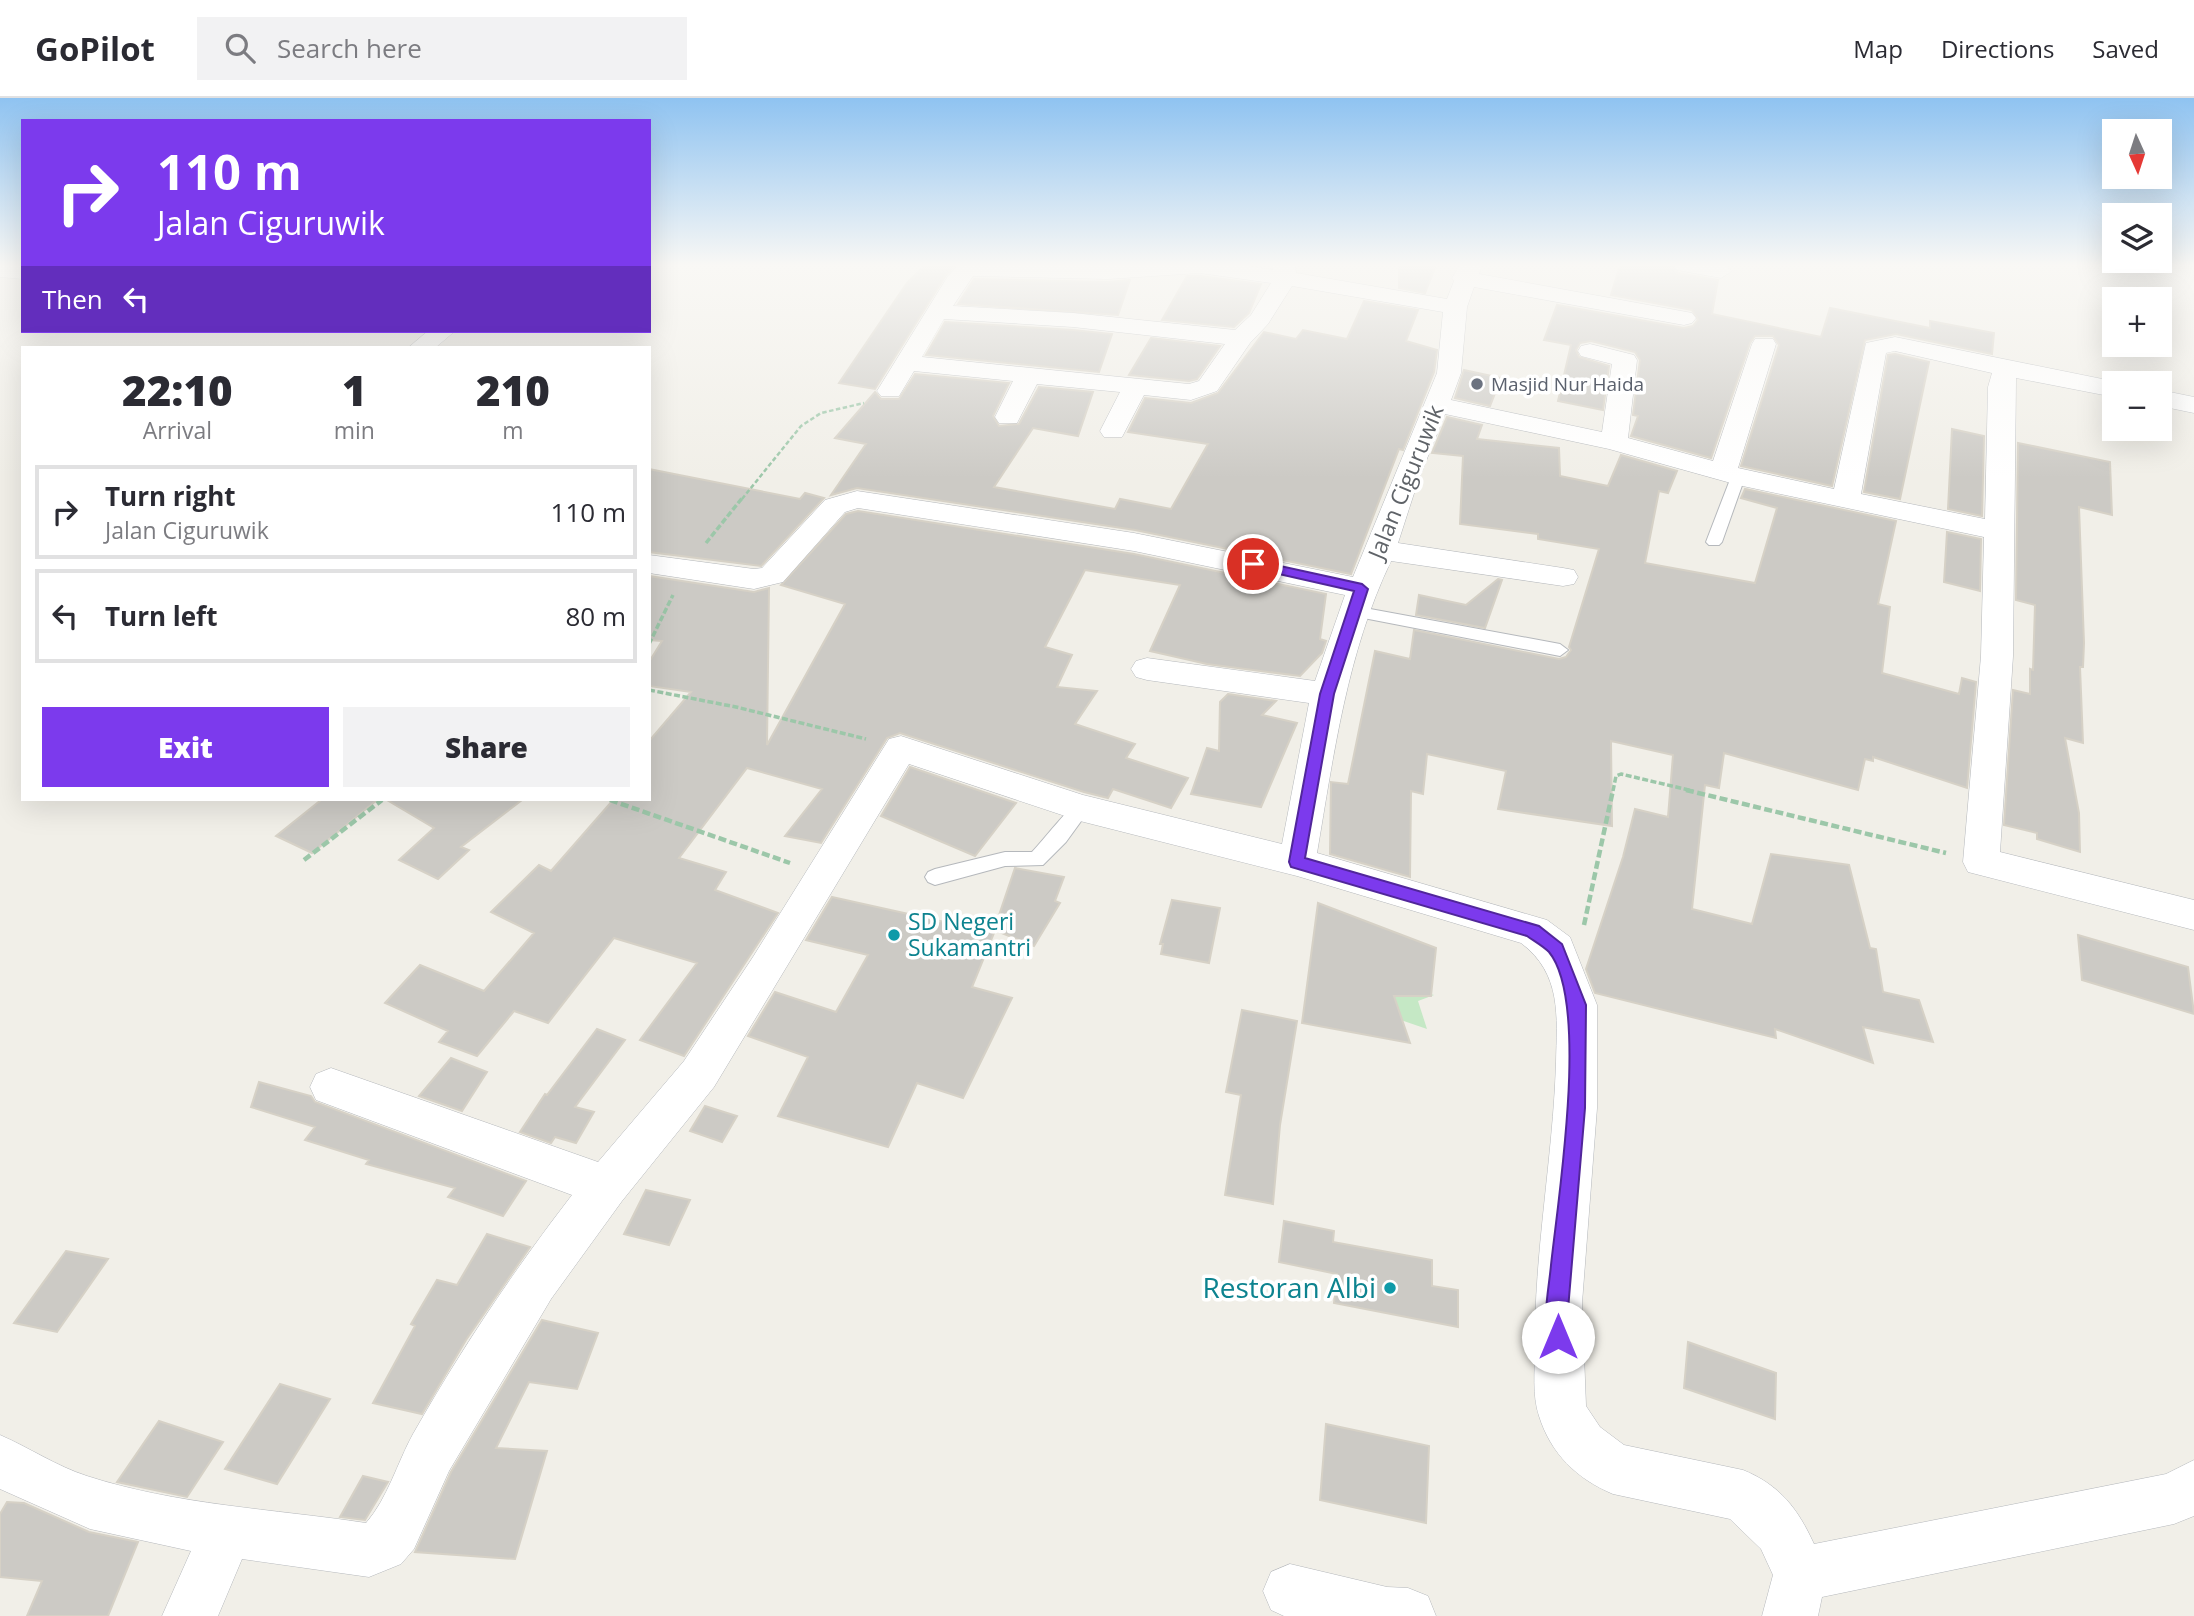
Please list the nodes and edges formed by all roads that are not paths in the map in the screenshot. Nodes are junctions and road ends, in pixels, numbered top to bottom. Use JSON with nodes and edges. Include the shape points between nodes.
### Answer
{"nodes":[{"id":1,"x":923,"y":336,"type":"edge"},
{"id":2,"x":1223,"y":336,"type":"edge"},
{"id":3,"x":1243,"y":336,"type":"edge"},
{"id":4,"x":1452,"y":336,"type":"edge"},
{"id":5,"x":1241,"y":338,"type":"junction"},
{"id":6,"x":1764,"y":344,"type":"dead end"},
{"id":7,"x":1590,"y":351,"type":"dead end"},
{"id":8,"x":906,"y":363,"type":"junction"},
{"id":9,"x":2006,"y":368,"type":"junction"},
{"id":10,"x":1029,"y":375,"type":"junction"},
{"id":11,"x":1135,"y":387,"type":"junction"},
{"id":12,"x":2102,"y":387,"type":"edge"},
{"id":13,"x":890,"y":391,"type":"road end"},
{"id":14,"x":2172,"y":400,"type":"edge"},
{"id":15,"x":1437,"y":405,"type":"junction"},
{"id":16,"x":2194,"y":405,"type":"edge"},
{"id":17,"x":1008,"y":417,"type":"dead end"},
{"id":18,"x":1113,"y":431,"type":"dead end"},
{"id":19,"x":1614,"y":442,"type":"junction"},
{"id":20,"x":1731,"y":475,"type":"junction"},
{"id":21,"x":1846,"y":501,"type":"junction"},
{"id":22,"x":1998,"y":531,"type":"junction"},
{"id":23,"x":1714,"y":542,"type":"dead end"},
{"id":24,"x":1381,"y":550,"type":"junction"},
{"id":25,"x":651,"y":564,"type":"edge"},
{"id":26,"x":1563,"y":577,"type":"dead end"},
{"id":27,"x":1358,"y":600,"type":"junction"},
{"id":28,"x":1560,"y":650,"type":"dead end"},
{"id":29,"x":1147,"y":669,"type":"dead end"},
{"id":30,"x":1327,"y":694,"type":"junction"},
{"id":31,"x":1080,"y":808,"type":"junction"},
{"id":32,"x":1297,"y":862,"type":"junction"},
{"id":33,"x":934,"y":877,"type":"dead end"},
{"id":34,"x":2194,"y":915,"type":"edge"},
{"id":35,"x":331,"y":1087,"type":"dead end"},
{"id":36,"x":606,"y":1185,"type":"junction"},
{"id":37,"x":0,"y":1461,"type":"edge"},
{"id":38,"x":2194,"y":1486,"type":"edge"},
{"id":39,"x":228,"y":1531,"type":"junction"},
{"id":40,"x":1290,"y":1591,"type":"dead end"},
{"id":41,"x":1795,"y":1595,"type":"edge"},
{"id":42,"x":190,"y":1616,"type":"edge"},
{"id":43,"x":1408,"y":1616,"type":"edge"}],
"edges":[{"from":1,"to":8,"type":"street"},
{"from":2,"to":5,"type":"street"},
{"from":3,"to":5,"type":"street"},
{"from":4,"to":15,"type":"street","name":"Jalan Ciguruwik","via":[[1449,373]]},
{"from":5,"to":11,"type":"street","via":[[1201,391]]},
{"from":6,"to":20,"type":"street"},
{"from":7,"to":19,"type":"street","via":[[1625,360]]},
{"from":8,"to":10,"type":"street"},
{"from":8,"to":13,"type":"street"},
{"from":9,"to":12,"type":"street"},
{"from":9,"to":21,"type":"street","via":[[1895,344],[1875,348]]},
{"from":9,"to":22,"type":"street","via":[[2001,387]]},
{"from":10,"to":11,"type":"street"},
{"from":10,"to":17,"type":"street"},
{"from":11,"to":18,"type":"street"},
{"from":14,"to":16,"type":"street"},
{"from":15,"to":19,"type":"street"},
{"from":15,"to":24,"type":"street","name":"Jalan Ciguruwik"},
{"from":19,"to":20,"type":"street"},
{"from":20,"to":21,"type":"street"},
{"from":20,"to":23,"type":"lane"},
{"from":21,"to":22,"type":"street"},
{"from":22,"to":34,"type":"street","via":[[1997,656],[1981,862]]},
{"from":24,"to":26,"type":"street"},
{"from":24,"to":27,"type":"street","name":"Jalan Ciguruwik"},
{"from":25,"to":27,"type":"street","via":[[766,578],[835,506],[858,499],[1134,542]]},
{"from":27,"to":28,"type":"lane"},
{"from":27,"to":30,"type":"street","name":"Jalan Ciguruwik"},
{"from":29,"to":30,"type":"street"},
{"from":30,"to":32,"type":"street","name":"Jalan Ciguruwik"},
{"from":31,"to":32,"type":"street"},
{"from":31,"to":33,"type":"lane","via":[[1036,860],[1005,859]]},
{"from":31,"to":36,"type":"street","via":[[901,748],[699,1073]]},
{"from":32,"to":41,"type":"street","via":[[1533,930],[1556,948],[1577,1005],[1576,1108],[1558,1314],[1560,1402],[1565,1419],[1582,1445],[1613,1468],[1743,1496],[1780,1531]]},
{"from":35,"to":36,"type":"street"},
{"from":36,"to":39,"type":"street","via":[[534,1282],[431,1453],[395,1530],[382,1545],[369,1550]]},
{"from":37,"to":39,"type":"street","via":[[61,1493],[102,1507]]},
{"from":38,"to":41,"type":"street","via":[[2174,1497]]},
{"from":39,"to":42,"type":"street"},
{"from":40,"to":43,"type":"street"}]}
